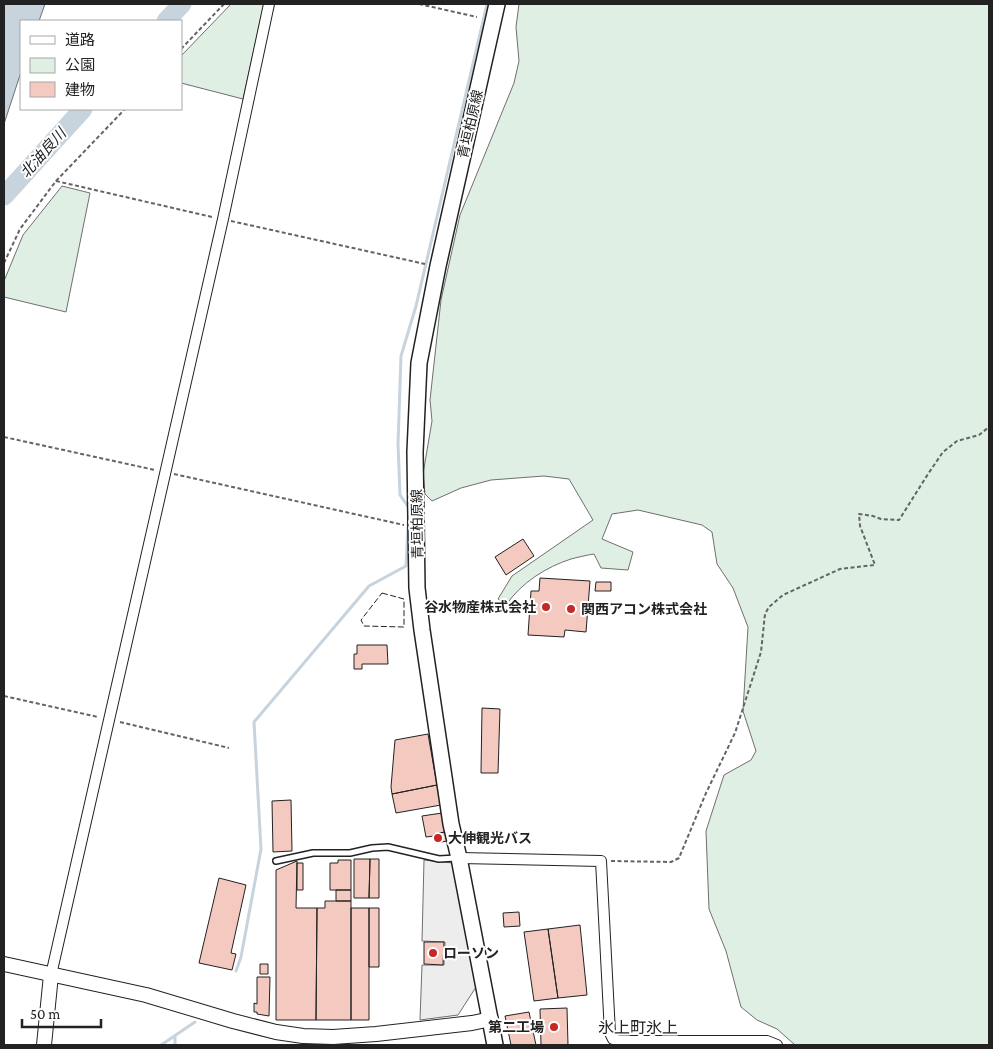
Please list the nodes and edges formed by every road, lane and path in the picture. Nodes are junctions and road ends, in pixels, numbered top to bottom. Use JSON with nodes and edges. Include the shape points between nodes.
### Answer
{"nodes":[{"id":1,"x":224,"y":4,"type":"edge"},
{"id":2,"x":269,"y":4,"type":"edge"},
{"id":3,"x":419,"y":4,"type":"edge"},
{"id":4,"x":497,"y":4,"type":"edge"},
{"id":5,"x":476,"y":17,"type":"dead end"},
{"id":6,"x":182,"y":48,"type":"edge"},
{"id":7,"x":124,"y":110,"type":"edge"},
{"id":8,"x":56,"y":181,"type":"junction"},
{"id":9,"x":222,"y":219,"type":"junction"},
{"id":10,"x":4,"y":263,"type":"edge"},
{"id":11,"x":438,"y":266,"type":"junction"},
{"id":12,"x":989,"y":427,"type":"edge"},
{"id":13,"x":4,"y":436,"type":"edge"},
{"id":14,"x":166,"y":472,"type":"junction"},
{"id":15,"x":417,"y":528,"type":"junction"},
{"id":16,"x":4,"y":696,"type":"edge"},
{"id":17,"x":110,"y":720,"type":"junction"},
{"id":18,"x":230,"y":748,"type":"dead end"},
{"id":19,"x":459,"y":858,"type":"junction"},
{"id":20,"x":276,"y":861,"type":"dead end"},
{"id":21,"x":601,"y":861,"type":"junction"},
{"id":22,"x":4,"y":964,"type":"edge"},
{"id":23,"x":51,"y":975,"type":"junction"},
{"id":24,"x":491,"y":1019,"type":"junction"},
{"id":25,"x":44,"y":1045,"type":"edge"},
{"id":26,"x":495,"y":1045,"type":"edge"},
{"id":27,"x":777,"y":1045,"type":"edge"}],
"edges":[{"from":1,"to":6,"type":"path"},
{"from":2,"to":9,"type":"street"},
{"from":3,"to":5,"type":"path"},
{"from":4,"to":11,"type":"main road","name":"青垣柏原線"},
{"from":7,"to":8,"type":"path"},
{"from":8,"to":9,"type":"path"},
{"from":8,"to":10,"type":"path","via":[[20,229]]},
{"from":9,"to":11,"type":"path"},
{"from":9,"to":14,"type":"street"},
{"from":11,"to":15,"type":"main road","name":"青垣柏原線","via":[[419,363]]},
{"from":12,"to":21,"type":"path","via":[[979,435],[957,441],[943,452],[899,520],[859,514],[860,526],[875,565],[840,569],[783,595],[769,607],[765,614],[760,652],[735,733],[679,858],[671,862]]},
{"from":13,"to":14,"type":"path"},
{"from":14,"to":15,"type":"path"},
{"from":14,"to":17,"type":"street"},
{"from":15,"to":19,"type":"main road","name":"青垣柏原線","via":[[417,588],[422,630]]},
{"from":16,"to":17,"type":"path"},
{"from":17,"to":18,"type":"path"},
{"from":17,"to":23,"type":"street"},
{"from":19,"to":20,"type":"lane","via":[[439,859],[388,847],[350,853],[313,853]]},
{"from":19,"to":21,"type":"street"},
{"from":19,"to":24,"type":"main road","name":"青垣柏原線"},
{"from":21,"to":27,"type":"street","via":[[610,1033],[613,1038],[620,1042],[767,1041]]},
{"from":22,"to":23,"type":"street"},
{"from":23,"to":24,"type":"street","via":[[146,995],[233,1021],[303,1036],[376,1034]]},
{"from":23,"to":25,"type":"street"},
{"from":24,"to":26,"type":"main road","name":"青垣柏原線"}]}
